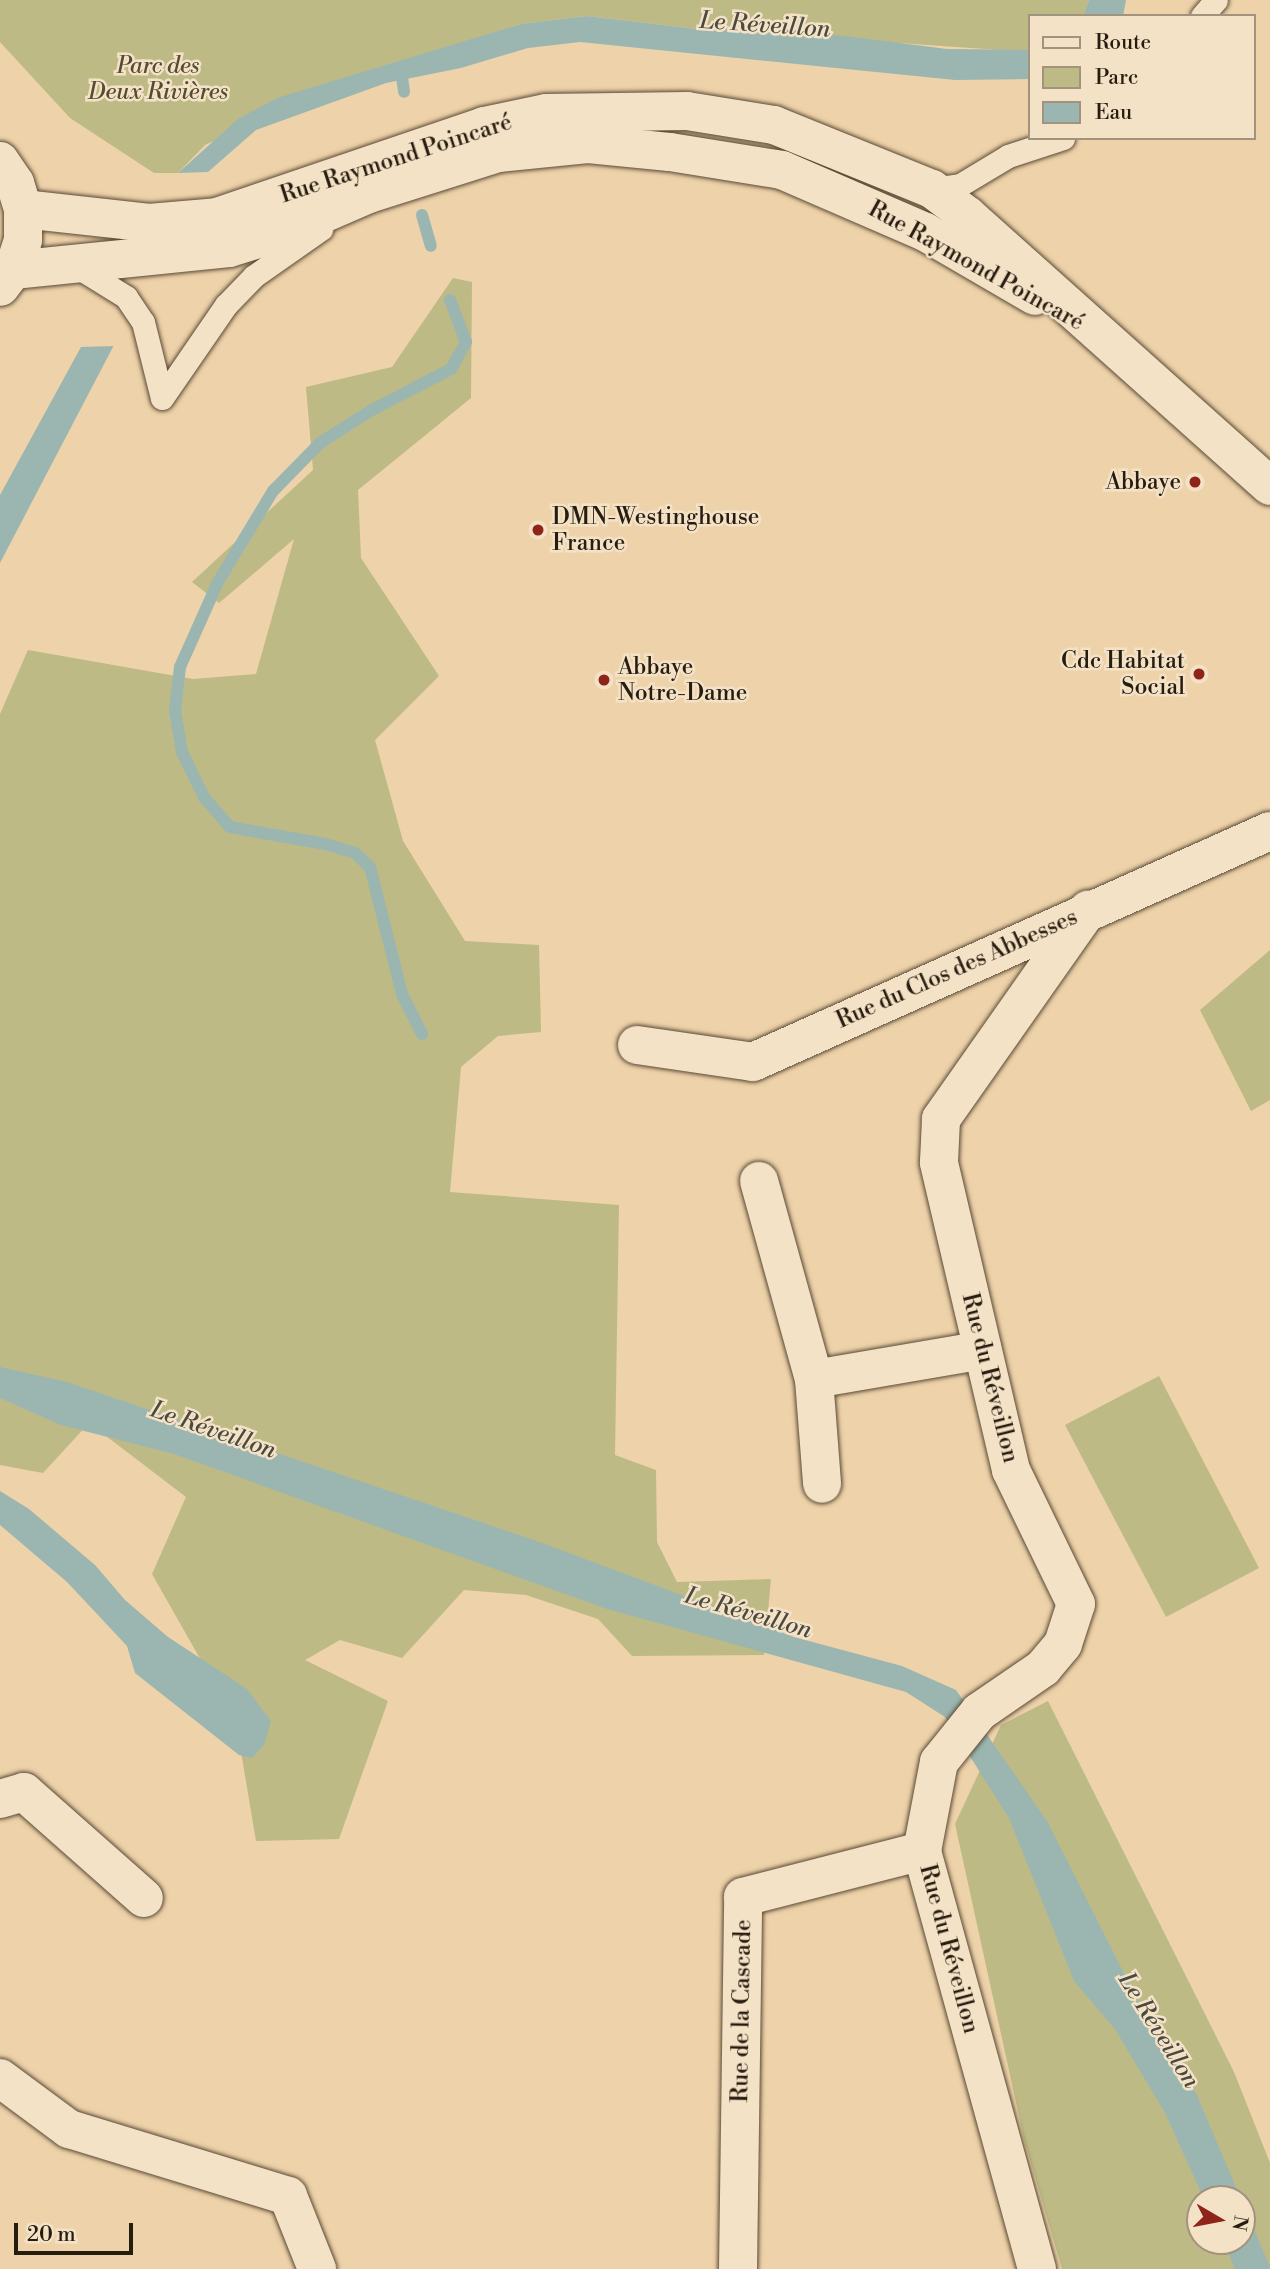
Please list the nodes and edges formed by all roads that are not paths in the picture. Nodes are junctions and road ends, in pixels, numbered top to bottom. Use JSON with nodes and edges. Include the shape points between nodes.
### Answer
{"nodes":[{"id":1,"x":1216,"y":0,"type":"edge"},
{"id":2,"x":1204,"y":14,"type":"edge"},
{"id":3,"x":1057,"y":140,"type":"edge"},
{"id":4,"x":0,"y":161,"type":"edge"},
{"id":5,"x":932,"y":190,"type":"junction"},
{"id":6,"x":369,"y":194,"type":"junction"},
{"id":7,"x":23,"y":209,"type":"junction"},
{"id":8,"x":142,"y":258,"type":"junction"},
{"id":9,"x":6,"y":278,"type":"edge"},
{"id":10,"x":1119,"y":349,"type":"junction"},
{"id":11,"x":1270,"y":486,"type":"edge"},
{"id":12,"x":1270,"y":831,"type":"edge"},
{"id":13,"x":1088,"y":910,"type":"junction"},
{"id":14,"x":637,"y":1045,"type":"dead end"},
{"id":15,"x":758,"y":1181,"type":"dead end"},
{"id":16,"x":983,"y":1350,"type":"junction"},
{"id":17,"x":814,"y":1379,"type":"junction"},
{"id":18,"x":822,"y":1484,"type":"dead end"},
{"id":19,"x":0,"y":1800,"type":"edge"},
{"id":20,"x":922,"y":1851,"type":"junction"},
{"id":21,"x":144,"y":1898,"type":"dead end"},
{"id":22,"x":1,"y":2084,"type":"edge"},
{"id":23,"x":317,"y":2269,"type":"edge"},
{"id":24,"x":738,"y":2269,"type":"edge"},
{"id":25,"x":1037,"y":2269,"type":"edge"}],
"edges":[{"from":1,"to":2,"type":"lane"},
{"from":3,"to":5,"type":"lane","via":[[1008,156],[960,185]]},
{"from":4,"to":7,"type":"street","via":[[15,183]]},
{"from":5,"to":8,"type":"street","name":"Rue Raymond Poincaré","via":[[774,125],[687,111],[546,113],[484,127],[217,217]]},
{"from":5,"to":10,"type":"street","name":"Rue Raymond Poincaré","via":[[1027,264]]},
{"from":6,"to":8,"type":"street","name":"Rue Raymond Poincaré","via":[[281,232],[229,248]]},
{"from":6,"to":8,"type":"lane","via":[[254,276],[199,340],[162,398],[143,322]]},
{"from":6,"to":10,"type":"street","name":"Rue Raymond Poincaré","via":[[498,153],[588,144],[782,170],[925,232]]},
{"from":7,"to":8,"type":"street","name":"Rue Raymond Poincaré"},
{"from":7,"to":9,"type":"street","via":[[23,240]]},
{"from":8,"to":9,"type":"street","name":"Rue Raymond Poincaré"},
{"from":10,"to":11,"type":"street","name":"Rue Raymond Poincaré"},
{"from":12,"to":13,"type":"street","name":"Rue du Clos des Abbesses"},
{"from":13,"to":14,"type":"street","name":"Rue du Clos des Abbesses","via":[[753,1062]]},
{"from":13,"to":16,"type":"street","name":"Rue du Réveillon","via":[[941,1119],[939,1162]]},
{"from":15,"to":17,"type":"street"},
{"from":16,"to":17,"type":"street"},
{"from":16,"to":20,"type":"street","name":"Rue du Réveillon","via":[[1011,1470],[1076,1604],[1063,1644],[1044,1668],[979,1712],[939,1762]]},
{"from":17,"to":18,"type":"street"},
{"from":19,"to":21,"type":"street","via":[[24,1792]]},
{"from":20,"to":24,"type":"street","name":"Rue de la Cascade","via":[[743,1897]]},
{"from":20,"to":25,"type":"street","name":"Rue du Réveillon"},
{"from":22,"to":23,"type":"street","via":[[69,2129],[288,2196]]}]}
